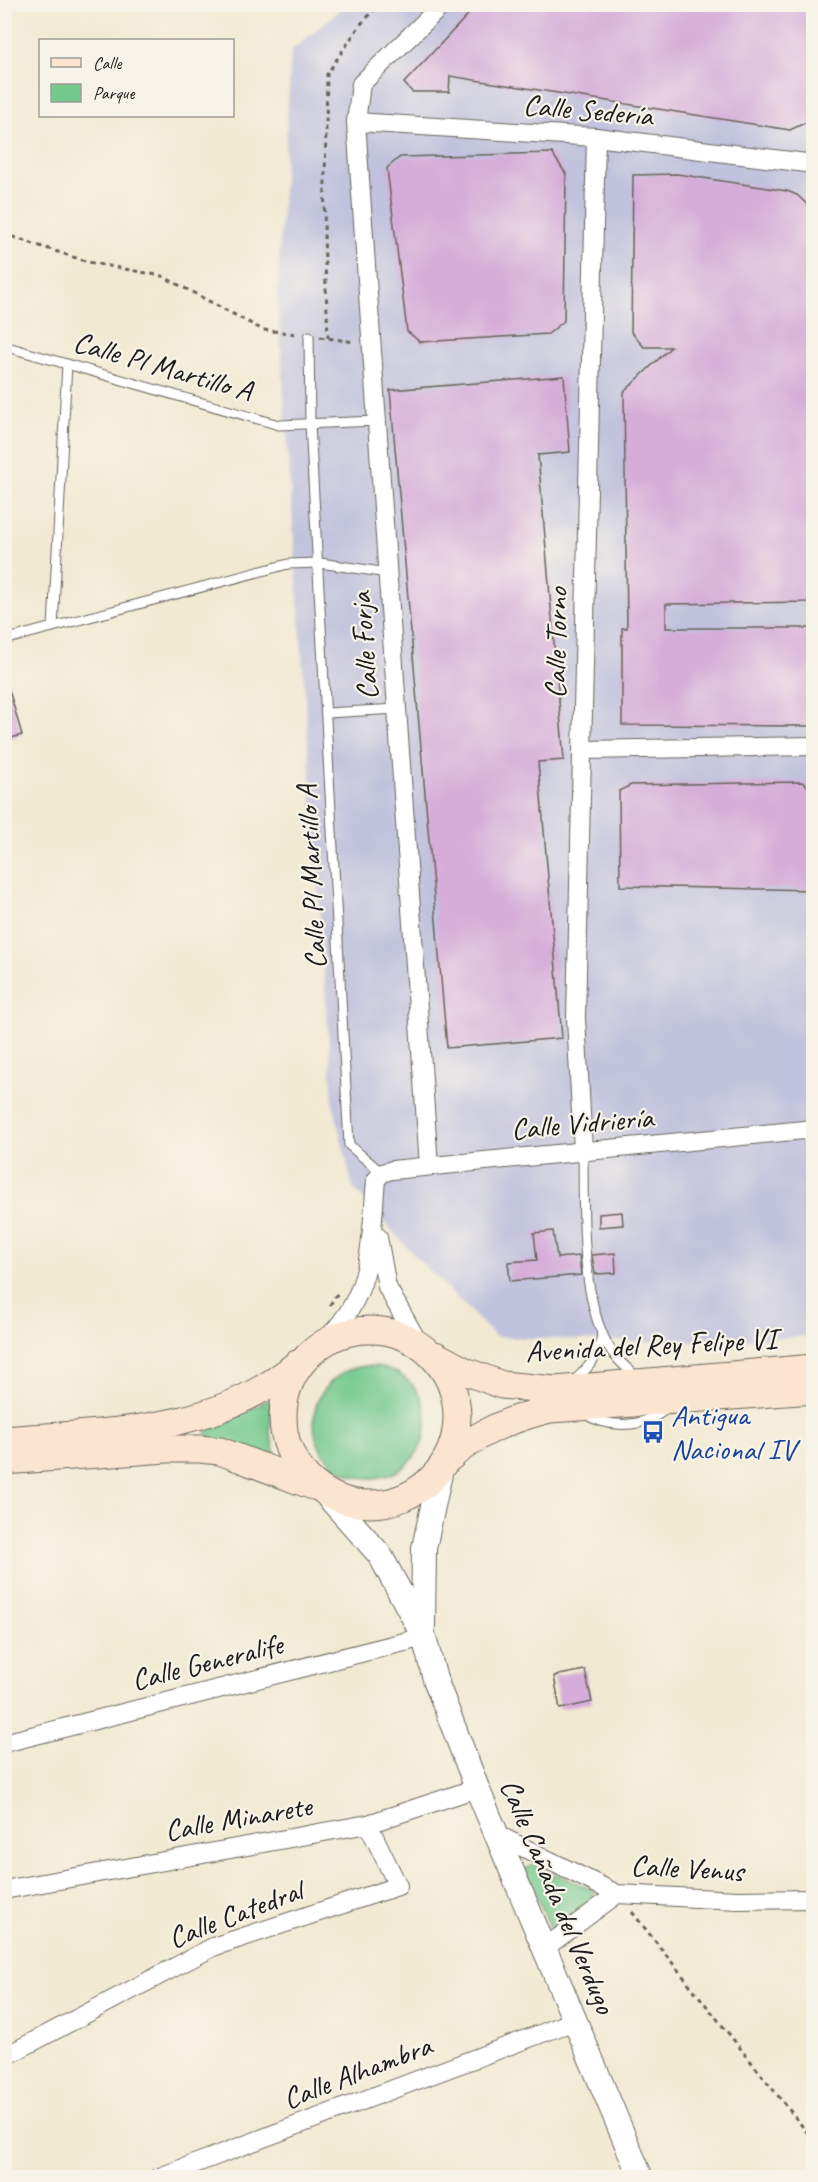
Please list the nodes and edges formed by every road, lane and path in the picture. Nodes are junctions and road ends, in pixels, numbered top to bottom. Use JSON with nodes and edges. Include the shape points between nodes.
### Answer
{"nodes":[{"id":1,"x":380,"y":4,"type":"edge"},
{"id":2,"x":443,"y":4,"type":"edge"},
{"id":3,"x":356,"y":122,"type":"junction"},
{"id":4,"x":596,"y":137,"type":"junction"},
{"id":5,"x":813,"y":164,"type":"edge"},
{"id":6,"x":4,"y":234,"type":"edge"},
{"id":7,"x":309,"y":336,"type":"junction"},
{"id":8,"x":328,"y":339,"type":"junction"},
{"id":9,"x":372,"y":345,"type":"junction"},
{"id":10,"x":4,"y":346,"type":"edge"},
{"id":11,"x":67,"y":364,"type":"junction"},
{"id":12,"x":377,"y":421,"type":"junction"},
{"id":13,"x":310,"y":423,"type":"junction"},
{"id":14,"x":320,"y":563,"type":"junction"},
{"id":15,"x":387,"y":573,"type":"junction"},
{"id":16,"x":53,"y":627,"type":"junction"},
{"id":17,"x":4,"y":640,"type":"edge"},
{"id":18,"x":397,"y":709,"type":"junction"},
{"id":19,"x":327,"y":714,"type":"junction"},
{"id":20,"x":813,"y":746,"type":"edge"},
{"id":21,"x":582,"y":750,"type":"junction"},
{"id":22,"x":813,"y":1129,"type":"edge"},
{"id":23,"x":583,"y":1151,"type":"junction"},
{"id":24,"x":429,"y":1166,"type":"junction"},
{"id":25,"x":382,"y":1173,"type":"junction"},
{"id":26,"x":374,"y":1196,"type":"junction"},
{"id":27,"x":358,"y":1298,"type":"junction"},
{"id":28,"x":323,"y":1315,"type":"dead end"},
{"id":29,"x":602,"y":1331,"type":"junction"},
{"id":30,"x":424,"y":1348,"type":"junction"},
{"id":31,"x":313,"y":1351,"type":"junction"},
{"id":32,"x":813,"y":1368,"type":"edge"},
{"id":33,"x":642,"y":1382,"type":"junction"},
{"id":34,"x":813,"y":1390,"type":"edge"},
{"id":35,"x":564,"y":1399,"type":"junction"},
{"id":36,"x":4,"y":1440,"type":"edge"},
{"id":37,"x":4,"y":1461,"type":"edge"},
{"id":38,"x":444,"y":1465,"type":"junction"},
{"id":39,"x":320,"y":1489,"type":"junction"},
{"id":40,"x":424,"y":1637,"type":"junction"},
{"id":41,"x":4,"y":1743,"type":"edge"},
{"id":42,"x":477,"y":1788,"type":"junction"},
{"id":43,"x":368,"y":1824,"type":"junction"},
{"id":44,"x":498,"y":1835,"type":"junction"},
{"id":45,"x":4,"y":1890,"type":"edge"},
{"id":46,"x":617,"y":1893,"type":"junction"},
{"id":47,"x":813,"y":1899,"type":"edge"},
{"id":48,"x":546,"y":1947,"type":"junction"},
{"id":49,"x":577,"y":2020,"type":"junction"},
{"id":50,"x":4,"y":2057,"type":"edge"},
{"id":51,"x":813,"y":2141,"type":"edge"},
{"id":52,"x":157,"y":2178,"type":"edge"},
{"id":53,"x":641,"y":2178,"type":"edge"}],
"edges":[{"from":1,"to":8,"type":"path","via":[[327,74],[324,235]]},
{"from":2,"to":3,"type":"street","name":"Calle Forja","via":[[361,84]]},
{"from":3,"to":4,"type":"street","name":"Calle Sedería"},
{"from":3,"to":9,"type":"street","name":"Calle Forja"},
{"from":4,"to":5,"type":"street","name":"Calle Sedería"},
{"from":4,"to":21,"type":"street","name":"Calle Torno"},
{"from":6,"to":7,"type":"path","via":[[88,262],[162,276],[263,330]]},
{"from":7,"to":8,"type":"path"},
{"from":7,"to":13,"type":"lane","name":"Calle Pl Martillo A"},
{"from":8,"to":9,"type":"path"},
{"from":9,"to":12,"type":"street","name":"Calle Forja"},
{"from":10,"to":11,"type":"lane","name":"Calle Pl Martillo A"},
{"from":11,"to":13,"type":"lane","name":"Calle Pl Martillo A","via":[[279,425]]},
{"from":11,"to":16,"type":"lane"},
{"from":12,"to":13,"type":"lane","name":"Calle Pl Martillo A"},
{"from":12,"to":15,"type":"street","name":"Calle Forja"},
{"from":13,"to":14,"type":"lane","name":"Calle Pl Martillo A"},
{"from":14,"to":15,"type":"lane"},
{"from":14,"to":16,"type":"lane","via":[[288,564]]},
{"from":14,"to":19,"type":"lane","name":"Calle Pl Martillo A"},
{"from":15,"to":18,"type":"street","name":"Calle Forja"},
{"from":16,"to":17,"type":"lane"},
{"from":18,"to":19,"type":"lane"},
{"from":18,"to":24,"type":"street","name":"Calle Forja"},
{"from":19,"to":25,"type":"lane","name":"Calle Pl Martillo A","via":[[349,1145]]},
{"from":20,"to":21,"type":"street"},
{"from":21,"to":23,"type":"street","name":"Calle Torno","via":[[576,1018]]},
{"from":22,"to":23,"type":"street","name":"Calle Vidriería"},
{"from":23,"to":24,"type":"street","name":"Calle Vidriería"},
{"from":23,"to":29,"type":"lane","via":[[585,1264]]},
{"from":24,"to":25,"type":"street","name":"Calle Vidriería"},
{"from":25,"to":26,"type":"street","via":[[376,1180]]},
{"from":26,"to":27,"type":"street","via":[[370,1253]]},
{"from":26,"to":30,"type":"street","via":[[379,1254],[387,1287]]},
{"from":27,"to":28,"type":"path","via":[[336,1295]]},
{"from":27,"to":31,"type":"street","via":[[339,1328]]},
{"from":29,"to":33,"type":"lane","via":[[611,1351]]},
{"from":29,"to":35,"type":"lane","via":[[601,1351],[572,1382]]},
{"from":30,"to":31,"type":"main road","via":[[400,1334],[380,1329],[349,1332]]},
{"from":30,"to":35,"type":"main road","name":"Avenida del Rey Felipe VI","via":[[465,1371],[502,1385]]},
{"from":30,"to":38,"type":"main road","via":[[442,1366],[457,1403],[458,1423]]},
{"from":31,"to":36,"type":"main road","via":[[257,1392],[196,1418],[168,1426]]},
{"from":31,"to":39,"type":"main road","via":[[290,1382],[282,1410],[285,1439],[297,1466]]},
{"from":32,"to":33,"type":"main road","name":"Avenida del Rey Felipe VI"},
{"from":33,"to":35,"type":"main road","name":"Avenida del Rey Felipe VI"},
{"from":34,"to":35,"type":"main road","name":"Avenida del Rey Felipe VI","via":[[676,1400]]},
{"from":35,"to":38,"type":"main road","name":"Avenida del Rey Felipe VI","via":[[550,1409],[510,1419],[465,1444]]},
{"from":37,"to":39,"type":"main road","via":[[199,1449],[220,1451]]},
{"from":38,"to":39,"type":"main road","via":[[423,1488],[373,1505],[347,1502]]},
{"from":38,"to":40,"type":"street","via":[[424,1548]]},
{"from":39,"to":40,"type":"street","via":[[380,1555]]},
{"from":40,"to":41,"type":"street","name":"Calle Generalife"},
{"from":40,"to":42,"type":"street","name":"Calle Cañada del Verdugo","via":[[435,1679]]},
{"from":42,"to":43,"type":"street","name":"Calle Minarete"},
{"from":42,"to":44,"type":"street","name":"Calle Cañada del Verdugo"},
{"from":43,"to":45,"type":"street","name":"Calle Minarete"},
{"from":43,"to":50,"type":"street","name":"Calle Catedral","via":[[398,1886],[213,1947]]},
{"from":44,"to":46,"type":"street","name":"Calle Venus"},
{"from":44,"to":48,"type":"street","name":"Calle Cañada del Verdugo"},
{"from":46,"to":47,"type":"street","name":"Calle Venus","via":[[738,1900]]},
{"from":46,"to":48,"type":"street"},
{"from":46,"to":51,"type":"path"},
{"from":48,"to":49,"type":"street","name":"Calle Cañada del Verdugo"},
{"from":49,"to":52,"type":"street","name":"Calle Alhambra"},
{"from":49,"to":53,"type":"street","name":"Calle Cañada del Verdugo"}]}
